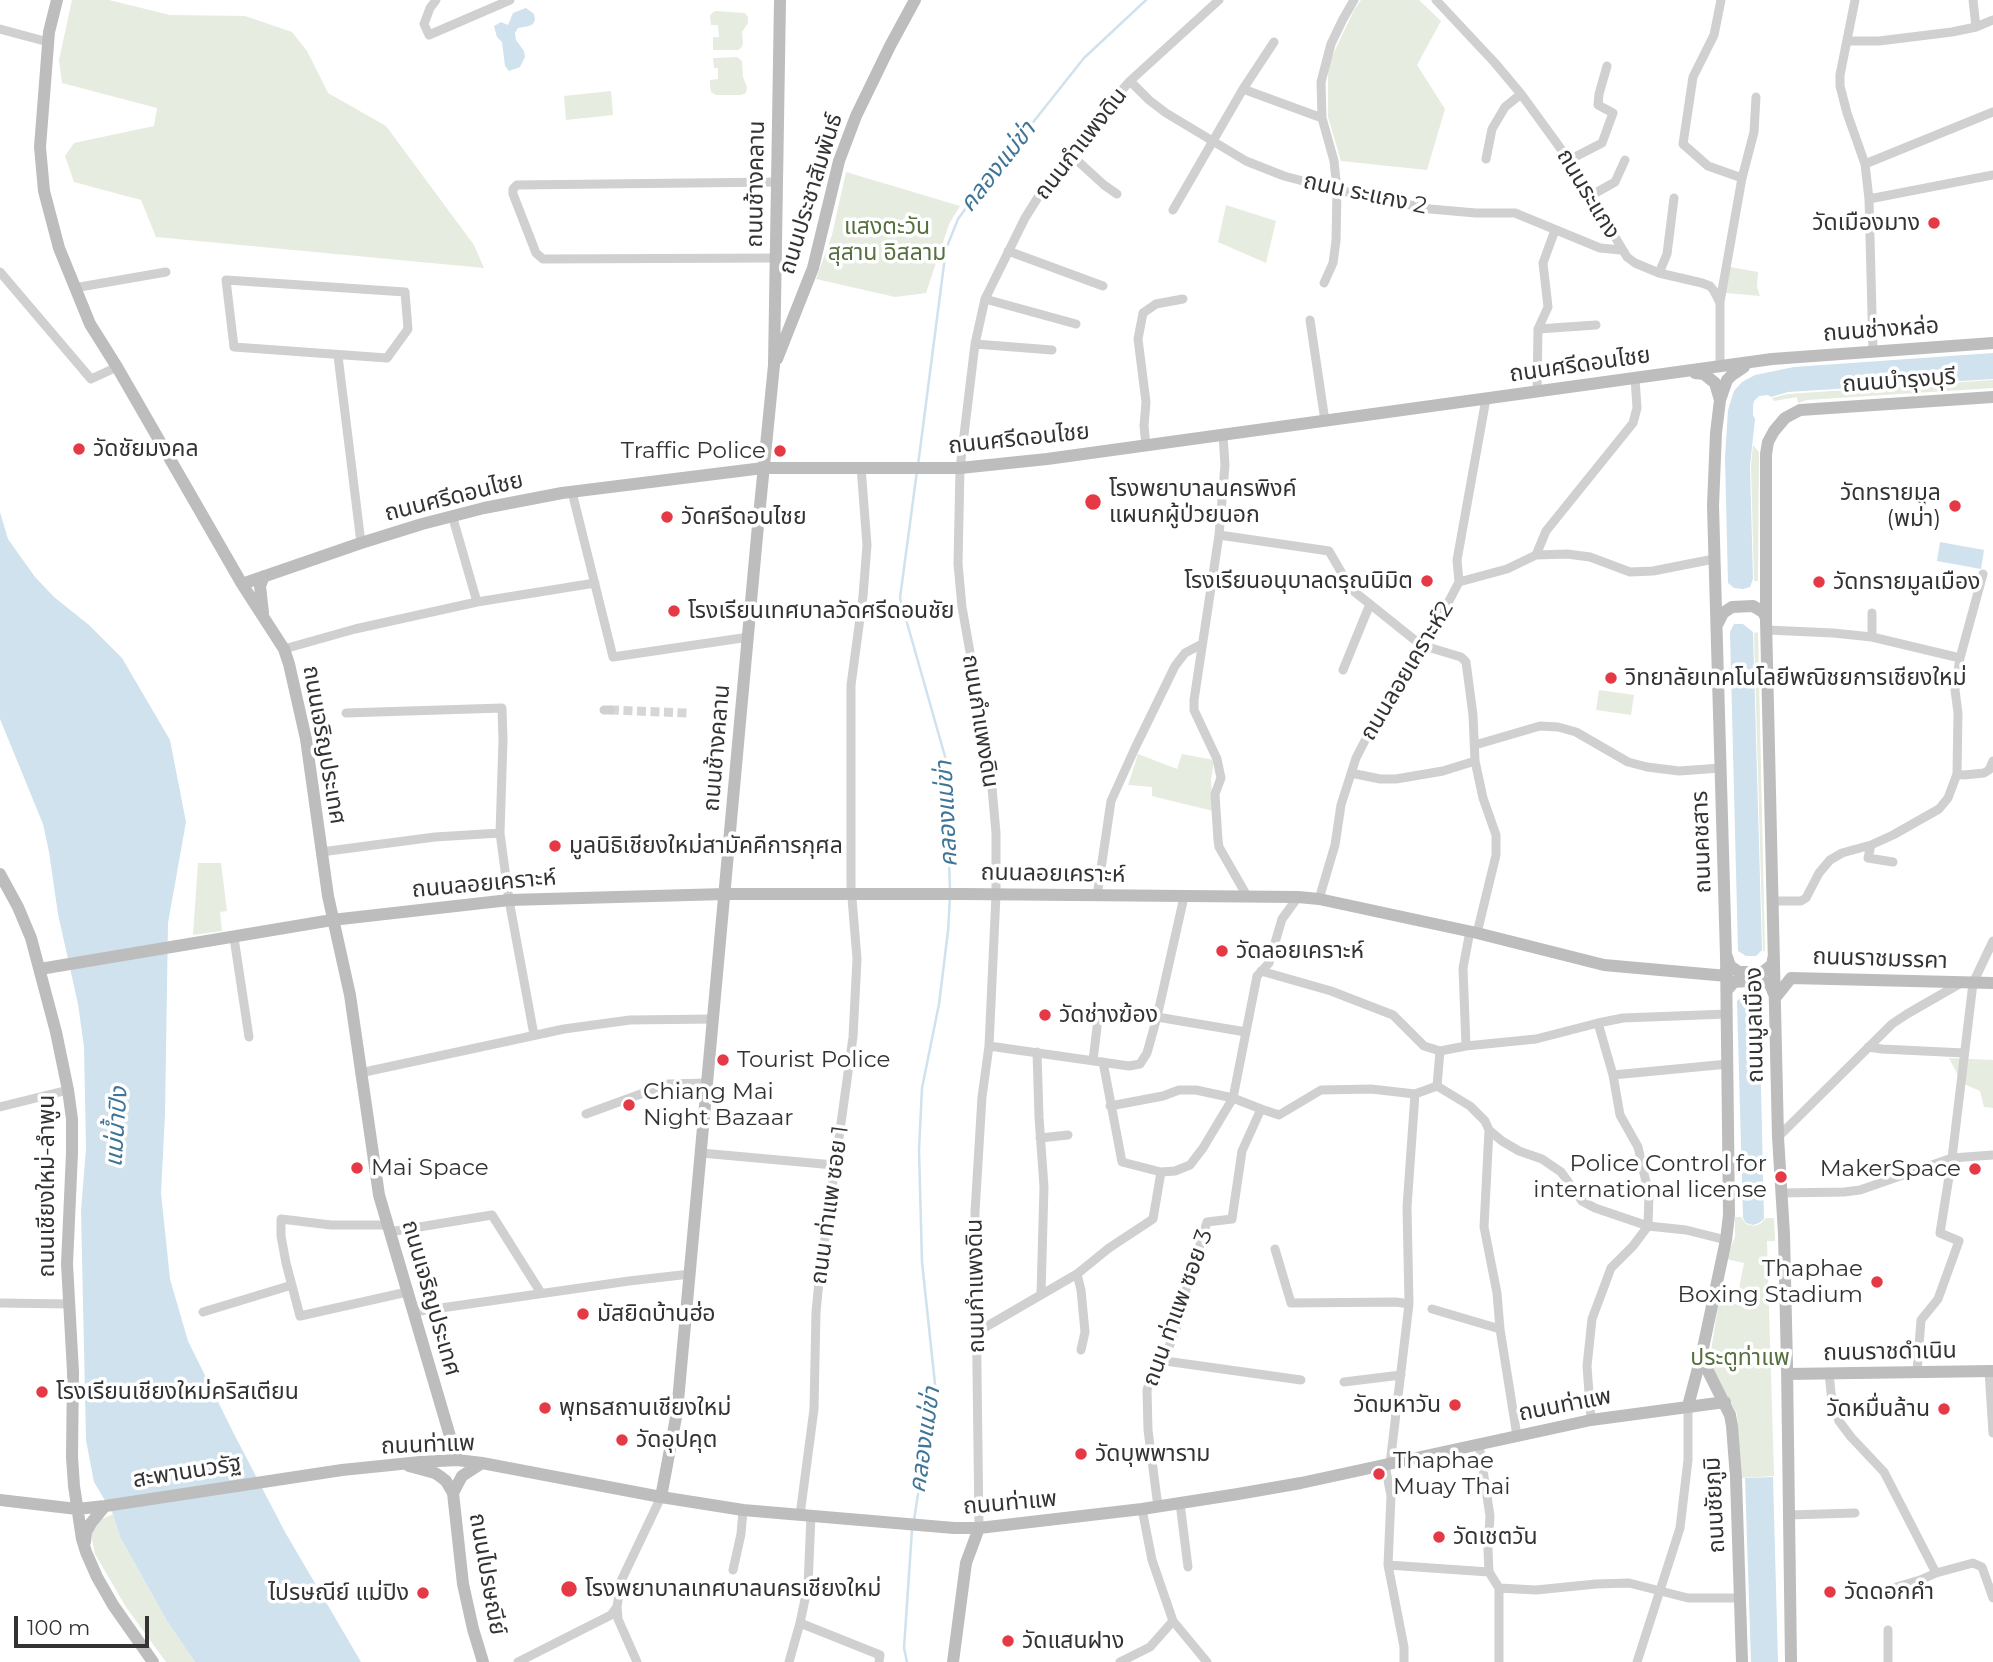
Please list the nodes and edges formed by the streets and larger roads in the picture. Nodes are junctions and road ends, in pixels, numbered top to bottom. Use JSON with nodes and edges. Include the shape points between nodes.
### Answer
{"nodes":[{"id":1,"x":57,"y":0,"type":"edge"},
{"id":2,"x":436,"y":0,"type":"edge"},
{"id":3,"x":510,"y":0,"type":"edge"},
{"id":4,"x":780,"y":0,"type":"edge"},
{"id":5,"x":915,"y":0,"type":"edge"},
{"id":6,"x":1219,"y":0,"type":"edge"},
{"id":7,"x":1354,"y":0,"type":"edge"},
{"id":8,"x":1436,"y":0,"type":"edge"},
{"id":9,"x":1721,"y":0,"type":"edge"},
{"id":10,"x":1855,"y":0,"type":"edge"},
{"id":11,"x":1973,"y":0,"type":"edge"},
{"id":12,"x":1993,"y":20,"type":"edge"},
{"id":13,"x":1976,"y":27,"type":"junction"},
{"id":14,"x":0,"y":29,"type":"edge"},
{"id":15,"x":1847,"y":40,"type":"junction"},
{"id":16,"x":48,"y":42,"type":"junction"},
{"id":17,"x":1274,"y":42,"type":"dead end"},
{"id":18,"x":1607,"y":66,"type":"dead end"},
{"id":19,"x":1130,"y":81,"type":"junction"},
{"id":20,"x":1242,"y":89,"type":"junction"},
{"id":21,"x":1521,"y":94,"type":"junction"},
{"id":22,"x":1756,"y":97,"type":"dead end"},
{"id":23,"x":1993,"y":111,"type":"edge"},
{"id":24,"x":1321,"y":118,"type":"junction"},
{"id":25,"x":1214,"y":141,"type":"junction"},
{"id":26,"x":1069,"y":153,"type":"junction"},
{"id":27,"x":1486,"y":159,"type":"dead end"},
{"id":28,"x":1569,"y":160,"type":"junction"},
{"id":29,"x":1625,"y":160,"type":"dead end"},
{"id":30,"x":1865,"y":164,"type":"junction"},
{"id":31,"x":1993,"y":174,"type":"edge"},
{"id":32,"x":1742,"y":178,"type":"junction"},
{"id":33,"x":777,"y":183,"type":"junction"},
{"id":34,"x":1337,"y":190,"type":"junction"},
{"id":35,"x":1117,"y":194,"type":"dead end"},
{"id":36,"x":1590,"y":196,"type":"junction"},
{"id":37,"x":1674,"y":198,"type":"dead end"},
{"id":38,"x":1869,"y":199,"type":"junction"},
{"id":39,"x":1173,"y":210,"type":"dead end"},
{"id":40,"x":1555,"y":230,"type":"junction"},
{"id":41,"x":1621,"y":250,"type":"junction"},
{"id":42,"x":1008,"y":251,"type":"junction"},
{"id":43,"x":776,"y":258,"type":"junction"},
{"id":44,"x":0,"y":272,"type":"edge"},
{"id":45,"x":166,"y":272,"type":"dead end"},
{"id":46,"x":1660,"y":273,"type":"junction"},
{"id":47,"x":1324,"y":283,"type":"dead end"},
{"id":48,"x":1103,"y":286,"type":"dead end"},
{"id":49,"x":74,"y":288,"type":"junction"},
{"id":50,"x":985,"y":299,"type":"junction"},
{"id":51,"x":1183,"y":299,"type":"dead end"},
{"id":52,"x":1720,"y":303,"type":"junction"},
{"id":53,"x":1310,"y":320,"type":"dead end"},
{"id":54,"x":1076,"y":324,"type":"dead end"},
{"id":55,"x":1596,"y":325,"type":"dead end"},
{"id":56,"x":1538,"y":329,"type":"junction"},
{"id":57,"x":1993,"y":343,"type":"edge"},
{"id":58,"x":975,"y":344,"type":"junction"},
{"id":59,"x":1052,"y":350,"type":"dead end"},
{"id":60,"x":1874,"y":352,"type":"junction"},
{"id":61,"x":338,"y":356,"type":"junction"},
{"id":62,"x":1772,"y":359,"type":"junction"},
{"id":63,"x":774,"y":365,"type":"junction"},
{"id":64,"x":117,"y":367,"type":"junction"},
{"id":65,"x":1720,"y":367,"type":"junction"},
{"id":66,"x":1684,"y":372,"type":"junction"},
{"id":67,"x":1635,"y":379,"type":"junction"},
{"id":68,"x":1537,"y":392,"type":"junction"},
{"id":69,"x":1993,"y":397,"type":"edge"},
{"id":70,"x":1486,"y":399,"type":"junction"},
{"id":71,"x":1720,"y":400,"type":"junction"},
{"id":72,"x":1808,"y":408,"type":"joint"},
{"id":73,"x":1325,"y":421,"type":"junction"},
{"id":74,"x":1223,"y":435,"type":"junction"},
{"id":75,"x":1146,"y":446,"type":"junction"},
{"id":76,"x":861,"y":467,"type":"junction"},
{"id":77,"x":763,"y":468,"type":"junction"},
{"id":78,"x":960,"y":468,"type":"junction"},
{"id":79,"x":572,"y":492,"type":"junction"},
{"id":80,"x":452,"y":516,"type":"junction"},
{"id":81,"x":1219,"y":536,"type":"junction"},
{"id":82,"x":361,"y":542,"type":"junction"},
{"id":83,"x":1536,"y":555,"type":"junction"},
{"id":84,"x":1714,"y":559,"type":"junction"},
{"id":85,"x":1983,"y":574,"type":"dead end"},
{"id":86,"x":264,"y":576,"type":"junction"},
{"id":87,"x":1459,"y":582,"type":"junction"},
{"id":88,"x":595,"y":583,"type":"junction"},
{"id":89,"x":242,"y":584,"type":"junction"},
{"id":90,"x":1766,"y":586,"type":"junction"},
{"id":91,"x":1714,"y":589,"type":"junction"},
{"id":92,"x":477,"y":603,"type":"junction"},
{"id":93,"x":1370,"y":604,"type":"junction"},
{"id":94,"x":1872,"y":613,"type":"dead end"},
{"id":95,"x":264,"y":618,"type":"junction"},
{"id":96,"x":1767,"y":624,"type":"junction"},
{"id":97,"x":1717,"y":625,"type":"junction"},
{"id":98,"x":749,"y":637,"type":"junction"},
{"id":99,"x":1872,"y":637,"type":"junction"},
{"id":100,"x":1202,"y":643,"type":"junction"},
{"id":101,"x":1421,"y":645,"type":"junction"},
{"id":102,"x":284,"y":649,"type":"junction"},
{"id":103,"x":1960,"y":658,"type":"junction"},
{"id":104,"x":1343,"y":670,"type":"dead end"},
{"id":105,"x":346,"y":713,"type":"dead end"},
{"id":106,"x":1475,"y":745,"type":"junction"},
{"id":107,"x":1475,"y":761,"type":"junction"},
{"id":108,"x":1993,"y":761,"type":"edge"},
{"id":109,"x":1721,"y":768,"type":"junction"},
{"id":110,"x":1351,"y":773,"type":"junction"},
{"id":111,"x":1957,"y":774,"type":"junction"},
{"id":112,"x":500,"y":833,"type":"junction"},
{"id":113,"x":1871,"y":845,"type":"junction"},
{"id":114,"x":321,"y":852,"type":"junction"},
{"id":115,"x":1894,"y":863,"type":"dead end"},
{"id":116,"x":2,"y":882,"type":"edge"},
{"id":117,"x":725,"y":894,"type":"junction"},
{"id":118,"x":851,"y":894,"type":"junction"},
{"id":119,"x":996,"y":895,"type":"junction"},
{"id":120,"x":1097,"y":896,"type":"junction"},
{"id":121,"x":1247,"y":896,"type":"junction"},
{"id":122,"x":1276,"y":896,"type":"junction"},
{"id":123,"x":1184,"y":897,"type":"junction"},
{"id":124,"x":1297,"y":897,"type":"junction"},
{"id":125,"x":1320,"y":899,"type":"junction"},
{"id":126,"x":509,"y":900,"type":"junction"},
{"id":127,"x":1773,"y":901,"type":"junction"},
{"id":128,"x":1282,"y":919,"type":"junction"},
{"id":129,"x":332,"y":920,"type":"junction"},
{"id":130,"x":1473,"y":932,"type":"junction"},
{"id":131,"x":234,"y":938,"type":"junction"},
{"id":132,"x":1993,"y":941,"type":"edge"},
{"id":133,"x":1726,"y":956,"type":"junction"},
{"id":134,"x":1774,"y":956,"type":"junction"},
{"id":135,"x":45,"y":968,"type":"junction"},
{"id":136,"x":1261,"y":971,"type":"junction"},
{"id":137,"x":1727,"y":976,"type":"junction"},
{"id":138,"x":1968,"y":983,"type":"junction"},
{"id":139,"x":1993,"y":983,"type":"edge"},
{"id":140,"x":1727,"y":990,"type":"junction"},
{"id":141,"x":1775,"y":998,"type":"junction"},
{"id":142,"x":1099,"y":1010,"type":"dead end"},
{"id":143,"x":1727,"y":1014,"type":"junction"},
{"id":144,"x":1157,"y":1017,"type":"junction"},
{"id":145,"x":714,"y":1019,"type":"junction"},
{"id":146,"x":1598,"y":1023,"type":"junction"},
{"id":147,"x":1246,"y":1032,"type":"junction"},
{"id":148,"x":534,"y":1035,"type":"junction"},
{"id":149,"x":249,"y":1037,"type":"dead end"},
{"id":150,"x":989,"y":1046,"type":"junction"},
{"id":151,"x":1466,"y":1046,"type":"junction"},
{"id":152,"x":1868,"y":1046,"type":"junction"},
{"id":153,"x":1440,"y":1051,"type":"junction"},
{"id":154,"x":1037,"y":1052,"type":"junction"},
{"id":155,"x":1964,"y":1053,"type":"junction"},
{"id":156,"x":1098,"y":1062,"type":"junction"},
{"id":157,"x":1728,"y":1064,"type":"junction"},
{"id":158,"x":360,"y":1073,"type":"junction"},
{"id":159,"x":1613,"y":1075,"type":"junction"},
{"id":160,"x":708,"y":1083,"type":"junction"},
{"id":161,"x":1437,"y":1086,"type":"junction"},
{"id":162,"x":68,"y":1090,"type":"junction"},
{"id":163,"x":1415,"y":1094,"type":"junction"},
{"id":164,"x":1233,"y":1098,"type":"junction"},
{"id":165,"x":1110,"y":1106,"type":"junction"},
{"id":166,"x":0,"y":1107,"type":"edge"},
{"id":167,"x":1261,"y":1109,"type":"junction"},
{"id":168,"x":586,"y":1114,"type":"dead end"},
{"id":169,"x":1489,"y":1130,"type":"junction"},
{"id":170,"x":1068,"y":1135,"type":"dead end"},
{"id":171,"x":1778,"y":1137,"type":"junction"},
{"id":172,"x":1040,"y":1138,"type":"junction"},
{"id":173,"x":701,"y":1153,"type":"junction"},
{"id":174,"x":1993,"y":1156,"type":"edge"},
{"id":175,"x":1951,"y":1158,"type":"junction"},
{"id":176,"x":835,"y":1166,"type":"junction"},
{"id":177,"x":1161,"y":1172,"type":"junction"},
{"id":178,"x":1781,"y":1193,"type":"junction"},
{"id":179,"x":1648,"y":1226,"type":"junction"},
{"id":180,"x":388,"y":1229,"type":"junction"},
{"id":181,"x":1726,"y":1240,"type":"junction"},
{"id":182,"x":1275,"y":1249,"type":"dead end"},
{"id":183,"x":690,"y":1274,"type":"junction"},
{"id":184,"x":1076,"y":1274,"type":"junction"},
{"id":185,"x":292,"y":1285,"type":"junction"},
{"id":186,"x":407,"y":1292,"type":"junction"},
{"id":187,"x":541,"y":1293,"type":"junction"},
{"id":188,"x":1041,"y":1294,"type":"junction"},
{"id":189,"x":0,"y":1303,"type":"edge"},
{"id":190,"x":69,"y":1304,"type":"junction"},
{"id":191,"x":1409,"y":1304,"type":"junction"},
{"id":192,"x":1432,"y":1309,"type":"dead end"},
{"id":193,"x":203,"y":1312,"type":"dead end"},
{"id":194,"x":412,"y":1312,"type":"junction"},
{"id":195,"x":1500,"y":1329,"type":"junction"},
{"id":196,"x":977,"y":1332,"type":"junction"},
{"id":197,"x":1081,"y":1350,"type":"dead end"},
{"id":198,"x":1702,"y":1353,"type":"junction"},
{"id":199,"x":1158,"y":1360,"type":"junction"},
{"id":200,"x":1991,"y":1371,"type":"edge"},
{"id":201,"x":1917,"y":1372,"type":"junction"},
{"id":202,"x":1829,"y":1373,"type":"junction"},
{"id":203,"x":1787,"y":1374,"type":"junction"},
{"id":204,"x":1401,"y":1375,"type":"junction"},
{"id":205,"x":1301,"y":1380,"type":"dead end"},
{"id":206,"x":1344,"y":1382,"type":"dead end"},
{"id":207,"x":1725,"y":1402,"type":"junction"},
{"id":208,"x":1688,"y":1406,"type":"junction"},
{"id":209,"x":1591,"y":1420,"type":"junction"},
{"id":210,"x":1993,"y":1433,"type":"edge"},
{"id":211,"x":1517,"y":1436,"type":"junction"},
{"id":212,"x":1479,"y":1444,"type":"junction"},
{"id":213,"x":457,"y":1460,"type":"junction"},
{"id":214,"x":482,"y":1463,"type":"junction"},
{"id":215,"x":1387,"y":1464,"type":"junction"},
{"id":216,"x":402,"y":1465,"type":"junction"},
{"id":217,"x":276,"y":1480,"type":"joint"},
{"id":218,"x":453,"y":1493,"type":"junction"},
{"id":219,"x":661,"y":1497,"type":"junction"},
{"id":220,"x":0,"y":1500,"type":"edge"},
{"id":221,"x":1180,"y":1503,"type":"junction"},
{"id":222,"x":105,"y":1506,"type":"junction"},
{"id":223,"x":1158,"y":1507,"type":"junction"},
{"id":224,"x":77,"y":1508,"type":"junction"},
{"id":225,"x":1142,"y":1509,"type":"junction"},
{"id":226,"x":743,"y":1510,"type":"junction"},
{"id":227,"x":1855,"y":1513,"type":"dead end"},
{"id":228,"x":1789,"y":1515,"type":"junction"},
{"id":229,"x":805,"y":1516,"type":"junction"},
{"id":230,"x":954,"y":1528,"type":"junction"},
{"id":231,"x":979,"y":1528,"type":"junction"},
{"id":232,"x":86,"y":1552,"type":"junction"},
{"id":233,"x":966,"y":1563,"type":"junction"},
{"id":234,"x":1388,"y":1564,"type":"junction"},
{"id":235,"x":1188,"y":1567,"type":"dead end"},
{"id":236,"x":733,"y":1570,"type":"dead end"},
{"id":237,"x":1489,"y":1572,"type":"junction"},
{"id":238,"x":1936,"y":1573,"type":"junction"},
{"id":239,"x":1499,"y":1588,"type":"junction"},
{"id":240,"x":1660,"y":1591,"type":"junction"},
{"id":241,"x":1883,"y":1591,"type":"dead end"},
{"id":242,"x":1740,"y":1598,"type":"junction"},
{"id":243,"x":1993,"y":1598,"type":"edge"},
{"id":244,"x":615,"y":1614,"type":"junction"},
{"id":245,"x":1173,"y":1621,"type":"junction"},
{"id":246,"x":800,"y":1623,"type":"junction"},
{"id":247,"x":1888,"y":1630,"type":"dead end"},
{"id":248,"x":153,"y":1662,"type":"edge"},
{"id":249,"x":483,"y":1662,"type":"edge"},
{"id":250,"x":518,"y":1662,"type":"edge"},
{"id":251,"x":637,"y":1662,"type":"edge"},
{"id":252,"x":789,"y":1662,"type":"edge"},
{"id":253,"x":880,"y":1662,"type":"edge"},
{"id":254,"x":953,"y":1662,"type":"edge"},
{"id":255,"x":1121,"y":1662,"type":"edge"},
{"id":256,"x":1207,"y":1662,"type":"edge"},
{"id":257,"x":1404,"y":1662,"type":"edge"},
{"id":258,"x":1499,"y":1662,"type":"edge"},
{"id":259,"x":1637,"y":1662,"type":"edge"},
{"id":260,"x":1742,"y":1662,"type":"edge"},
{"id":261,"x":1791,"y":1662,"type":"edge"},
{"id":262,"x":1888,"y":1662,"type":"edge"}],
"edges":[{"from":1,"to":16,"type":"street","name":"ถนนเจริญประเทศ"},
{"from":2,"to":3,"type":"street","via":[[424,24],[429,35]]},
{"from":4,"to":33,"type":"street","name":"ถนนช้างคลาน"},
{"from":5,"to":63,"type":"street","name":"ถนนประชาสัมพันธ์","via":[[856,116],[839,161],[813,268]]},
{"from":6,"to":19,"type":"street","name":"ถนนกำแพงดิน"},
{"from":7,"to":24,"type":"street","via":[[1331,44],[1321,82]]},
{"from":8,"to":21,"type":"street","name":"ถนนระแกง"},
{"from":9,"to":32,"type":"street","via":[[1714,36],[1693,77],[1683,144],[1708,166]]},
{"from":10,"to":15,"type":"street"},
{"from":11,"to":13,"type":"street"},
{"from":12,"to":13,"type":"street"},
{"from":13,"to":15,"type":"street","via":[[1879,41]]},
{"from":14,"to":16,"type":"street"},
{"from":15,"to":30,"type":"street","via":[[1840,86]]},
{"from":16,"to":49,"type":"street","name":"ถนนเจริญประเทศ","via":[[40,147],[44,191]]},
{"from":17,"to":20,"type":"street"},
{"from":18,"to":28,"type":"street","via":[[1598,105],[1613,113],[1602,143]]},
{"from":19,"to":25,"type":"street","name":"ถนน ระแกง 2","via":[[1166,113]]},
{"from":19,"to":26,"type":"street","name":"ถนนกำแพงดิน"},
{"from":20,"to":24,"type":"street"},
{"from":20,"to":25,"type":"street"},
{"from":21,"to":27,"type":"street","via":[[1492,129]]},
{"from":21,"to":28,"type":"street","name":"ถนนระแกง"},
{"from":22,"to":32,"type":"street","via":[[1754,132]]},
{"from":23,"to":30,"type":"street"},
{"from":24,"to":34,"type":"street"},
{"from":25,"to":34,"type":"street","name":"ถนน ระแกง 2","via":[[1246,161]]},
{"from":25,"to":39,"type":"street"},
{"from":26,"to":35,"type":"street"},
{"from":26,"to":42,"type":"street","name":"ถนนกำแพงดิน"},
{"from":28,"to":36,"type":"street","name":"ถนนระแกง"},
{"from":29,"to":36,"type":"street","via":[[1615,181]]},
{"from":30,"to":38,"type":"street"},
{"from":31,"to":38,"type":"street"},
{"from":32,"to":52,"type":"street"},
{"from":33,"to":43,"type":"street","name":"ถนนช้างคลาน"},
{"from":33,"to":43,"type":"street","via":[[517,185],[513,189],[536,253],[543,259]]},
{"from":34,"to":40,"type":"street","name":"ถนน ระแกง 2","via":[[1430,209],[1515,213]]},
{"from":34,"to":47,"type":"street","via":[[1333,263]]},
{"from":36,"to":41,"type":"street","name":"ถนนระแกง"},
{"from":37,"to":46,"type":"street"},
{"from":38,"to":60,"type":"street"},
{"from":40,"to":41,"type":"street","name":"ถนน ระแกง 2","via":[[1600,248]]},
{"from":40,"to":56,"type":"street","via":[[1543,263],[1548,307]]},
{"from":41,"to":46,"type":"street","name":"ถนนระแกง","via":[[1635,263]]},
{"from":42,"to":48,"type":"street"},
{"from":42,"to":50,"type":"street","name":"ถนนกำแพงดิน"},
{"from":43,"to":63,"type":"street","name":"ถนนช้างคลาน"},
{"from":44,"to":64,"type":"street","via":[[91,379]]},
{"from":45,"to":49,"type":"street"},
{"from":46,"to":52,"type":"street","name":"ถนนระแกง","via":[[1710,286]]},
{"from":49,"to":64,"type":"street","name":"ถนนเจริญประเทศ"},
{"from":50,"to":54,"type":"street"},
{"from":50,"to":58,"type":"street","name":"ถนนกำแพงดิน"},
{"from":51,"to":75,"type":"street","via":[[1156,304],[1143,313],[1138,339]]},
{"from":52,"to":65,"type":"street"},
{"from":53,"to":73,"type":"street"},
{"from":55,"to":56,"type":"street"},
{"from":56,"to":68,"type":"street"},
{"from":57,"to":60,"type":"street","name":"ถนนช่างหล่อ"},
{"from":58,"to":59,"type":"street"},
{"from":58,"to":78,"type":"street","name":"ถนนกำแพงดิน"},
{"from":60,"to":62,"type":"street","name":"ถนนช่างหล่อ"},
{"from":61,"to":61,"type":"street","via":[[387,358],[408,329],[405,292],[226,280],[234,347]]},
{"from":61,"to":82,"type":"street","name":"ถนนศรีดอนไชย"},
{"from":62,"to":65,"type":"street","name":"ถนนศรีดอนไชย"},
{"from":62,"to":71,"type":"street","name":"ถนนคชสาร","via":[[1731,374]]},
{"from":63,"to":77,"type":"street","name":"ถนนช้างคลาน"},
{"from":64,"to":89,"type":"street","name":"ถนนเจริญประเทศ"},
{"from":65,"to":66,"type":"street","name":"ถนนศรีดอนไชย"},
{"from":66,"to":67,"type":"street","name":"ถนนศรีดอนไชย"},
{"from":66,"to":71,"type":"street","name":"ถนนศรีดอนไชย","via":[[1708,376]]},
{"from":67,"to":68,"type":"street","name":"ถนนศรีดอนไชย"},
{"from":67,"to":83,"type":"street","via":[[1633,423],[1546,531]]},
{"from":68,"to":70,"type":"street","name":"ถนนศรีดอนไชย"},
{"from":69,"to":72,"type":"street","name":"ถนนบำรุงบุรี"},
{"from":70,"to":73,"type":"street","name":"ถนนศรีดอนไชย"},
{"from":70,"to":87,"type":"street","name":"ถนนลอยเคราะห์2","via":[[1457,560]]},
{"from":71,"to":84,"type":"street","name":"ถนนคชสาร","via":[[1714,461]]},
{"from":72,"to":90,"type":"street","name":"ถนนมูลเมือง","via":[[1785,418],[1768,442]]},
{"from":73,"to":74,"type":"street","name":"ถนนศรีดอนไชย"},
{"from":74,"to":75,"type":"street","name":"ถนนศรีดอนไชย"},
{"from":74,"to":81,"type":"street"},
{"from":75,"to":78,"type":"street","name":"ถนนศรีดอนไชย"},
{"from":76,"to":77,"type":"street","name":"ถนนศรีดอนไชย"},
{"from":76,"to":78,"type":"street","name":"ถนนศรีดอนไชย"},
{"from":76,"to":118,"type":"street","name":"ถนน ท่าแพ ซอย 1","via":[[867,545],[851,685]]},
{"from":77,"to":79,"type":"street","name":"ถนนศรีดอนไชย"},
{"from":77,"to":98,"type":"street","name":"ถนนช้างคลาน"},
{"from":78,"to":119,"type":"street","name":"ถนนกำแพงดิน","via":[[958,564],[990,765]]},
{"from":79,"to":80,"type":"street","name":"ถนนศรีดอนไชย"},
{"from":79,"to":88,"type":"street"},
{"from":80,"to":82,"type":"street","name":"ถนนศรีดอนไชย"},
{"from":80,"to":92,"type":"street"},
{"from":81,"to":93,"type":"street","via":[[1329,551],[1351,589]]},
{"from":81,"to":100,"type":"street"},
{"from":82,"to":86,"type":"street","name":"ถนนศรีดอนไชย"},
{"from":83,"to":84,"type":"street","via":[[1590,558],[1630,572]]},
{"from":83,"to":87,"type":"street","via":[[1507,569]]},
{"from":84,"to":91,"type":"street","name":"ถนนคชสาร"},
{"from":85,"to":103,"type":"street"},
{"from":86,"to":89,"type":"street","name":"ถนนศรีดอนไชย"},
{"from":86,"to":95,"type":"street","via":[[260,586]]},
{"from":87,"to":101,"type":"street","name":"ถนนลอยเคราะห์2"},
{"from":88,"to":92,"type":"street"},
{"from":88,"to":98,"type":"street","via":[[613,657]]},
{"from":89,"to":95,"type":"street","name":"ถนนเจริญประเทศ"},
{"from":90,"to":91,"type":"street","via":[[1755,598],[1742,600],[1725,598]]},
{"from":90,"to":96,"type":"street","name":"ถนนมูลเมือง"},
{"from":91,"to":97,"type":"street","name":"ถนนคชสาร"},
{"from":92,"to":102,"type":"street"},
{"from":93,"to":101,"type":"street"},
{"from":93,"to":104,"type":"street"},
{"from":94,"to":99,"type":"street"},
{"from":95,"to":102,"type":"street","name":"ถนนเจริญประเทศ"},
{"from":96,"to":97,"type":"street","via":[[1759,608],[1753,606],[1727,608]]},
{"from":96,"to":99,"type":"street"},
{"from":96,"to":127,"type":"street","name":"ถนนมูลเมือง"},
{"from":97,"to":109,"type":"street","name":"ถนนคชสาร"},
{"from":98,"to":117,"type":"street","name":"ถนนช้างคลาน"},
{"from":99,"to":103,"type":"street"},
{"from":100,"to":120,"type":"street","via":[[1175,666],[1111,801]]},
{"from":100,"to":121,"type":"street","via":[[1194,710],[1217,759],[1217,840]]},
{"from":101,"to":106,"type":"street","via":[[1466,662]]},
{"from":101,"to":110,"type":"street","name":"ถนนลอยเคราะห์2","via":[[1389,694]]},
{"from":102,"to":114,"type":"street","name":"ถนนเจริญประเทศ","via":[[302,713]]},
{"from":103,"to":111,"type":"street","via":[[1955,690]]},
{"from":105,"to":112,"type":"street","via":[[502,708]]},
{"from":106,"to":107,"type":"street"},
{"from":106,"to":109,"type":"street","via":[[1539,726],[1558,727],[1576,732],[1628,762],[1679,771]]},
{"from":107,"to":110,"type":"street","via":[[1396,779]]},
{"from":107,"to":130,"type":"street","via":[[1496,845]]},
{"from":108,"to":111,"type":"street","via":[[1989,770]]},
{"from":109,"to":133,"type":"street","name":"ถนนคชสาร"},
{"from":110,"to":125,"type":"street","name":"ถนนลอยเคราะห์2"},
{"from":111,"to":113,"type":"street","via":[[1939,809]]},
{"from":112,"to":114,"type":"street"},
{"from":112,"to":126,"type":"street"},
{"from":113,"to":115,"type":"street","via":[[1868,858]]},
{"from":113,"to":127,"type":"street","via":[[1830,860],[1801,901]]},
{"from":114,"to":129,"type":"street","name":"ถนนเจริญประเทศ"},
{"from":116,"to":135,"type":"street","name":"ถนนเชียงใหม่-ลำพูน"},
{"from":117,"to":118,"type":"street","name":"ถนนลอยเคราะห์"},
{"from":117,"to":126,"type":"street","name":"ถนนลอยเคราะห์"},
{"from":117,"to":145,"type":"street","name":"ถนนช้างคลาน"},
{"from":118,"to":119,"type":"street","name":"ถนนลอยเคราะห์"},
{"from":118,"to":176,"type":"street","name":"ถนน ท่าแพ ซอย 1","via":[[857,959],[853,1037]]},
{"from":119,"to":120,"type":"street","name":"ถนนลอยเคราะห์"},
{"from":119,"to":150,"type":"street","name":"ถนนกำแพงดิน"},
{"from":120,"to":123,"type":"street","name":"ถนนลอยเคราะห์"},
{"from":121,"to":122,"type":"street","name":"ถนนลอยเคราะห์"},
{"from":121,"to":123,"type":"street","name":"ถนนลอยเคราะห์"},
{"from":122,"to":124,"type":"street","name":"ถนนลอยเคราะห์"},
{"from":122,"to":128,"type":"street"},
{"from":123,"to":144,"type":"street"},
{"from":124,"to":125,"type":"street","name":"ถนนลอยเคราะห์"},
{"from":124,"to":128,"type":"street"},
{"from":125,"to":130,"type":"street","name":"ถนนลอยเคราะห์"},
{"from":126,"to":129,"type":"street","name":"ถนนลอยเคราะห์"},
{"from":126,"to":148,"type":"street"},
{"from":127,"to":134,"type":"street","name":"ถนนมูลเมือง"},
{"from":128,"to":136,"type":"street","via":[[1269,963]]},
{"from":129,"to":131,"type":"street","name":"ถนนลอยเคราะห์"},
{"from":129,"to":158,"type":"street","name":"ถนนเจริญประเทศ","via":[[350,995]]},
{"from":130,"to":137,"type":"street","name":"ถนนลอยเคราะห์","via":[[1604,965]]},
{"from":130,"to":151,"type":"street","via":[[1463,968]]},
{"from":131,"to":135,"type":"street","name":"ถนนลอยเคราะห์"},
{"from":131,"to":149,"type":"street"},
{"from":132,"to":138,"type":"street"},
{"from":133,"to":134,"type":"street","via":[[1738,972],[1763,972],[1773,964]]},
{"from":133,"to":137,"type":"street","name":"ถนนคชสาร"},
{"from":134,"to":141,"type":"street","name":"ถนนมูลเมือง"},
{"from":135,"to":162,"type":"street","name":"ถนนเชียงใหม่-ลำพูน"},
{"from":136,"to":147,"type":"street"},
{"from":136,"to":153,"type":"street","via":[[1393,1015],[1424,1046]]},
{"from":137,"to":140,"type":"street","name":"ถนนคชสาร"},
{"from":138,"to":139,"type":"street","name":"ถนนราชมรรคา"},
{"from":138,"to":141,"type":"street","name":"ถนนราชมรรคา","via":[[1791,978]]},
{"from":138,"to":152,"type":"street","via":[[1907,1014]]},
{"from":138,"to":155,"type":"street"},
{"from":140,"to":141,"type":"street","via":[[1734,982],[1761,980],[1770,984]]},
{"from":140,"to":143,"type":"street","name":"ถนนคชสาร"},
{"from":141,"to":171,"type":"street","name":"ถนนมูลเมือง"},
{"from":142,"to":156,"type":"street"},
{"from":143,"to":146,"type":"street"},
{"from":143,"to":157,"type":"street","name":"ถนนคชสาร"},
{"from":144,"to":147,"type":"street"},
{"from":144,"to":156,"type":"street","via":[[1140,1064]]},
{"from":145,"to":148,"type":"street","via":[[630,1020]]},
{"from":145,"to":160,"type":"street","name":"ถนนช้างคลาน"},
{"from":146,"to":151,"type":"street","via":[[1536,1039]]},
{"from":146,"to":159,"type":"street"},
{"from":147,"to":164,"type":"street"},
{"from":148,"to":158,"type":"street"},
{"from":150,"to":154,"type":"street"},
{"from":150,"to":196,"type":"street","name":"ถนนกำแพงดิน","via":[[975,1212]]},
{"from":151,"to":153,"type":"street"},
{"from":152,"to":155,"type":"street"},
{"from":152,"to":171,"type":"street"},
{"from":153,"to":161,"type":"street"},
{"from":154,"to":156,"type":"street"},
{"from":154,"to":172,"type":"street"},
{"from":155,"to":175,"type":"street"},
{"from":156,"to":165,"type":"street"},
{"from":157,"to":159,"type":"street"},
{"from":157,"to":181,"type":"street","name":"ถนนคชสาร","via":[[1730,1204]]},
{"from":158,"to":180,"type":"street","name":"ถนนเจริญประเทศ"},
{"from":159,"to":179,"type":"street","via":[[1620,1115],[1643,1164]]},
{"from":160,"to":168,"type":"street","via":[[668,1084]]},
{"from":160,"to":173,"type":"street","name":"ถนนช้างคลาน"},
{"from":161,"to":163,"type":"street"},
{"from":161,"to":169,"type":"street","via":[[1469,1106]]},
{"from":162,"to":166,"type":"street"},
{"from":162,"to":190,"type":"street","name":"ถนนเชียงใหม่-ลำพูน","via":[[72,1119]]},
{"from":163,"to":167,"type":"street","via":[[1321,1090],[1279,1115]]},
{"from":163,"to":191,"type":"street","via":[[1407,1207]]},
{"from":164,"to":165,"type":"street","via":[[1179,1090]]},
{"from":164,"to":167,"type":"street"},
{"from":164,"to":177,"type":"street","via":[[1190,1165]]},
{"from":165,"to":177,"type":"street","via":[[1122,1162]]},
{"from":167,"to":199,"type":"street","name":"ถนน ท่าแพ ซอย 3","via":[[1242,1150],[1232,1219],[1207,1223],[1176,1329],[1167,1352]]},
{"from":169,"to":179,"type":"street","via":[[1561,1172],[1582,1201]]},
{"from":169,"to":195,"type":"street","via":[[1483,1227]]},
{"from":170,"to":172,"type":"street"},
{"from":171,"to":178,"type":"street","name":"ถนนมูลเมือง"},
{"from":172,"to":188,"type":"street","via":[[1044,1187]]},
{"from":173,"to":176,"type":"street"},
{"from":173,"to":183,"type":"street","name":"ถนนช้างคลาน"},
{"from":174,"to":175,"type":"street"},
{"from":175,"to":178,"type":"street","via":[[1860,1190]]},
{"from":175,"to":201,"type":"street","via":[[1940,1233],[1959,1241],[1938,1298],[1921,1320]]},
{"from":176,"to":229,"type":"street","name":"ถนน ท่าแพ ซอย 1","via":[[816,1312]]},
{"from":177,"to":184,"type":"street","via":[[1153,1219]]},
{"from":178,"to":203,"type":"street","name":"ถนนมูลเมือง"},
{"from":179,"to":181,"type":"street"},
{"from":179,"to":209,"type":"street","via":[[1611,1268],[1592,1319],[1587,1366]]},
{"from":180,"to":185,"type":"street","via":[[281,1219]]},
{"from":180,"to":186,"type":"street","name":"ถนนเจริญประเทศ"},
{"from":180,"to":187,"type":"street","via":[[492,1215]]},
{"from":181,"to":198,"type":"street","name":"ถนนคชสาร"},
{"from":182,"to":191,"type":"street","via":[[1291,1303]]},
{"from":183,"to":187,"type":"street"},
{"from":183,"to":219,"type":"street","name":"ถนนช้างคลาน","via":[[677,1412]]},
{"from":184,"to":188,"type":"street"},
{"from":184,"to":197,"type":"street","via":[[1085,1332]]},
{"from":185,"to":186,"type":"street","via":[[300,1316]]},
{"from":185,"to":193,"type":"street"},
{"from":186,"to":194,"type":"street","name":"ถนนเจริญประเทศ"},
{"from":187,"to":194,"type":"street"},
{"from":188,"to":196,"type":"street"},
{"from":189,"to":190,"type":"street"},
{"from":190,"to":224,"type":"street","name":"ถนนเชียงใหม่-ลำพูน"},
{"from":191,"to":204,"type":"street"},
{"from":192,"to":195,"type":"street"},
{"from":194,"to":213,"type":"street","name":"ถนนเจริญประเทศ"},
{"from":195,"to":211,"type":"street"},
{"from":196,"to":231,"type":"street","name":"ถนนกำแพงดิน"},
{"from":198,"to":207,"type":"street","name":"ถนนชัยภูมิ"},
{"from":198,"to":208,"type":"street"},
{"from":199,"to":205,"type":"street"},
{"from":199,"to":223,"type":"street","name":"ถนน ท่าแพ ซอย 3","via":[[1146,1405]]},
{"from":200,"to":201,"type":"street","name":"ถนนราชดำเนิน"},
{"from":200,"to":210,"type":"street"},
{"from":201,"to":202,"type":"street","name":"ถนนราชดำเนิน"},
{"from":202,"to":203,"type":"street","name":"ถนนราชดำเนิน"},
{"from":202,"to":238,"type":"street","via":[[1839,1421],[1884,1472]]},
{"from":203,"to":228,"type":"street","name":"ถนนมูลเมือง"},
{"from":204,"to":206,"type":"street"},
{"from":204,"to":215,"type":"street"},
{"from":207,"to":208,"type":"street","name":"ถนนท่าแพ"},
{"from":207,"to":242,"type":"street","name":"ถนนชัยภูมิ","via":[[1732,1426]]},
{"from":208,"to":209,"type":"street","name":"ถนนท่าแพ"},
{"from":208,"to":240,"type":"street","via":[[1684,1502]]},
{"from":209,"to":211,"type":"street","name":"ถนนท่าแพ"},
{"from":211,"to":212,"type":"street","name":"ถนนท่าแพ"},
{"from":212,"to":215,"type":"street","name":"ถนนท่าแพ"},
{"from":212,"to":237,"type":"street","via":[[1490,1516]]},
{"from":213,"to":214,"type":"street","name":"ถนนท่าแพ"},
{"from":213,"to":216,"type":"street","name":"ถนนท่าแพ"},
{"from":214,"to":218,"type":"street","name":"ถนนไปรษณีย์","via":[[462,1476]]},
{"from":214,"to":219,"type":"street","name":"ถนนท่าแพ"},
{"from":215,"to":221,"type":"street","name":"ถนนท่าแพ"},
{"from":215,"to":234,"type":"street","via":[[1391,1496]]},
{"from":216,"to":217,"type":"street","name":"ถนนท่าแพ"},
{"from":216,"to":218,"type":"street","name":"ถนนไปรษณีย์","via":[[435,1473]]},
{"from":217,"to":222,"type":"street","name":"สะพานนวรัฐ"},
{"from":218,"to":249,"type":"street","name":"ถนนไปรษณีย์","via":[[463,1584]]},
{"from":219,"to":226,"type":"street","name":"ถนนท่าแพ"},
{"from":219,"to":244,"type":"street","via":[[621,1581]]},
{"from":220,"to":224,"type":"street","name":"สะพานนวรัฐ"},
{"from":221,"to":223,"type":"street","name":"ถนนท่าแพ"},
{"from":221,"to":235,"type":"street"},
{"from":222,"to":224,"type":"street","name":"สะพานนวรัฐ"},
{"from":222,"to":232,"type":"street","via":[[86,1532]]},
{"from":223,"to":225,"type":"street","name":"ถนนท่าแพ"},
{"from":224,"to":232,"type":"street","name":"ถนนเชียงใหม่-ลำพูน"},
{"from":225,"to":231,"type":"street","name":"ถนนท่าแพ"},
{"from":225,"to":245,"type":"street","via":[[1152,1560]]},
{"from":226,"to":229,"type":"street","name":"ถนนท่าแพ"},
{"from":226,"to":236,"type":"street"},
{"from":227,"to":228,"type":"street"},
{"from":228,"to":261,"type":"street","name":"ถนนมูลเมือง"},
{"from":229,"to":230,"type":"street","name":"ถนนท่าแพ"},
{"from":229,"to":246,"type":"street","name":"ถนน ท่าแพ ซอย 1","via":[[808,1585]]},
{"from":230,"to":231,"type":"street","name":"ถนนท่าแพ"},
{"from":230,"to":233,"type":"street"},
{"from":231,"to":233,"type":"street"},
{"from":232,"to":248,"type":"street","name":"ถนนเชียงใหม่-ลำพูน","via":[[113,1605]]},
{"from":233,"to":254,"type":"street"},
{"from":234,"to":237,"type":"street"},
{"from":234,"to":257,"type":"street"},
{"from":237,"to":239,"type":"street"},
{"from":238,"to":241,"type":"street"},
{"from":238,"to":243,"type":"street","via":[[1975,1563],[1982,1567]]},
{"from":239,"to":240,"type":"street","via":[[1629,1583]]},
{"from":239,"to":258,"type":"street"},
{"from":240,"to":242,"type":"street","via":[[1688,1598]]},
{"from":240,"to":259,"type":"street"},
{"from":242,"to":260,"type":"street","name":"ถนนชัยภูมิ"},
{"from":244,"to":250,"type":"street"},
{"from":244,"to":251,"type":"street"},
{"from":245,"to":255,"type":"street","via":[[1150,1647]]},
{"from":245,"to":256,"type":"street"},
{"from":246,"to":252,"type":"street","name":"ถนน ท่าแพ ซอย 1"},
{"from":246,"to":253,"type":"street","via":[[880,1655]]},
{"from":247,"to":262,"type":"street"}]}
